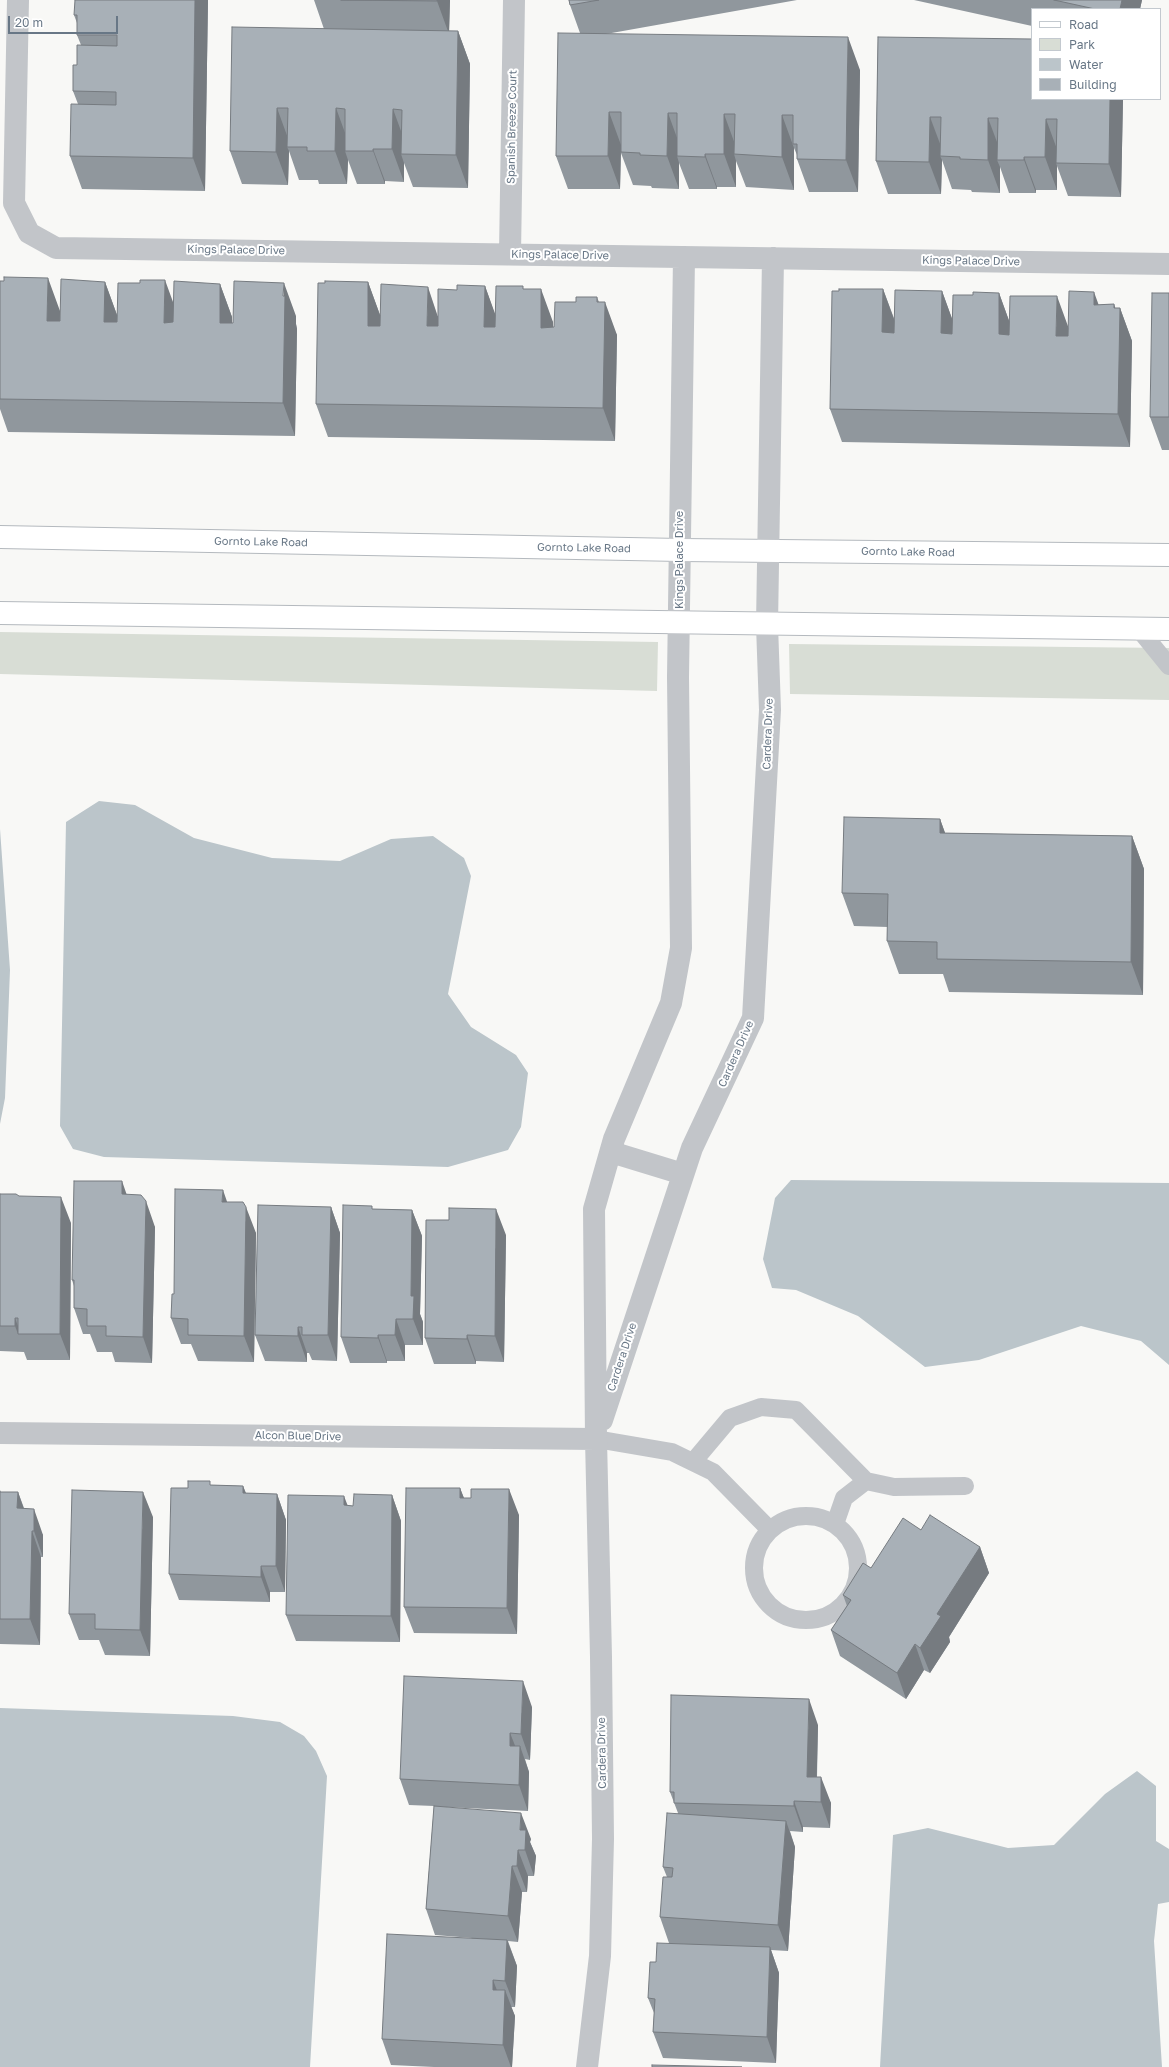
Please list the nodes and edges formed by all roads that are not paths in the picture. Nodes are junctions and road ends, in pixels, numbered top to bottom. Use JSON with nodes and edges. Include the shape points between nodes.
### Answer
{"nodes":[{"id":1,"x":18,"y":0,"type":"edge"},
{"id":2,"x":514,"y":0,"type":"edge"},
{"id":3,"x":510,"y":254,"type":"junction"},
{"id":4,"x":684,"y":257,"type":"junction"},
{"id":5,"x":774,"y":258,"type":"junction"},
{"id":6,"x":1169,"y":264,"type":"edge"},
{"id":7,"x":0,"y":537,"type":"edge"},
{"id":8,"x":681,"y":550,"type":"junction"},
{"id":9,"x":768,"y":550,"type":"junction"},
{"id":10,"x":1169,"y":555,"type":"edge"},
{"id":11,"x":0,"y":613,"type":"edge"},
{"id":12,"x":680,"y":624,"type":"junction"},
{"id":13,"x":767,"y":625,"type":"junction"},
{"id":14,"x":1140,"y":629,"type":"junction"},
{"id":15,"x":1169,"y":629,"type":"edge"},
{"id":16,"x":1169,"y":666,"type":"edge"},
{"id":17,"x":611,"y":1152,"type":"junction"},
{"id":18,"x":683,"y":1174,"type":"junction"},
{"id":19,"x":0,"y":1433,"type":"edge"},
{"id":20,"x":596,"y":1438,"type":"junction"},
{"id":21,"x":693,"y":1462,"type":"junction"},
{"id":22,"x":866,"y":1481,"type":"junction"},
{"id":23,"x":965,"y":1486,"type":"dead end"},
{"id":24,"x":835,"y":1524,"type":"junction"},
{"id":25,"x":770,"y":1530,"type":"junction"},
{"id":26,"x":587,"y":2067,"type":"edge"}],
"edges":[{"from":1,"to":3,"type":"street","name":"Kings Palace Drive","via":[[14,203],[30,233],[56,248]]},
{"from":2,"to":3,"type":"street","name":"Spanish Breeze Court"},
{"from":3,"to":4,"type":"street","name":"Kings Palace Drive"},
{"from":4,"to":5,"type":"street","name":"Kings Palace Drive"},
{"from":4,"to":8,"type":"street","name":"Kings Palace Drive"},
{"from":5,"to":6,"type":"street","name":"Kings Palace Drive"},
{"from":5,"to":9,"type":"street"},
{"from":7,"to":8,"type":"street","name":"Gornto Lake Road"},
{"from":8,"to":9,"type":"street","name":"Gornto Lake Road"},
{"from":8,"to":12,"type":"street","name":"Kings Palace Drive"},
{"from":9,"to":10,"type":"street","name":"Gornto Lake Road"},
{"from":9,"to":13,"type":"street"},
{"from":11,"to":12,"type":"street"},
{"from":12,"to":13,"type":"street"},
{"from":12,"to":17,"type":"street","name":"Cardera Drive","via":[[678,677],[681,948],[671,1003],[614,1139]]},
{"from":13,"to":14,"type":"street"},
{"from":13,"to":18,"type":"street","name":"Cardera Drive","via":[[770,710],[753,1018],[692,1148]]},
{"from":14,"to":15,"type":"street"},
{"from":14,"to":16,"type":"lane"},
{"from":17,"to":18,"type":"street"},
{"from":17,"to":20,"type":"street","name":"Cardera Drive","via":[[594,1209]]},
{"from":18,"to":20,"type":"street","name":"Cardera Drive"},
{"from":19,"to":20,"type":"street","name":"Alcon Blue Drive"},
{"from":20,"to":21,"type":"lane","via":[[672,1452]]},
{"from":20,"to":26,"type":"street","name":"Cardera Drive","via":[[603,1839],[600,1956]]},
{"from":21,"to":22,"type":"lane","via":[[730,1418],[761,1407],[796,1410]]},
{"from":21,"to":25,"type":"lane","via":[[713,1472]]},
{"from":22,"to":23,"type":"lane","via":[[894,1487]]},
{"from":22,"to":24,"type":"lane","via":[[844,1498]]},
{"from":24,"to":25,"type":"lane","via":[[818,1517],[801,1516],[784,1520]]},
{"from":24,"to":25,"type":"lane","via":[[848,1536],[856,1551],[856,1586],[848,1601],[835,1613],[819,1620],[802,1621],[784,1617],[770,1608],[757,1588],[754,1560],[759,1544]]}]}
